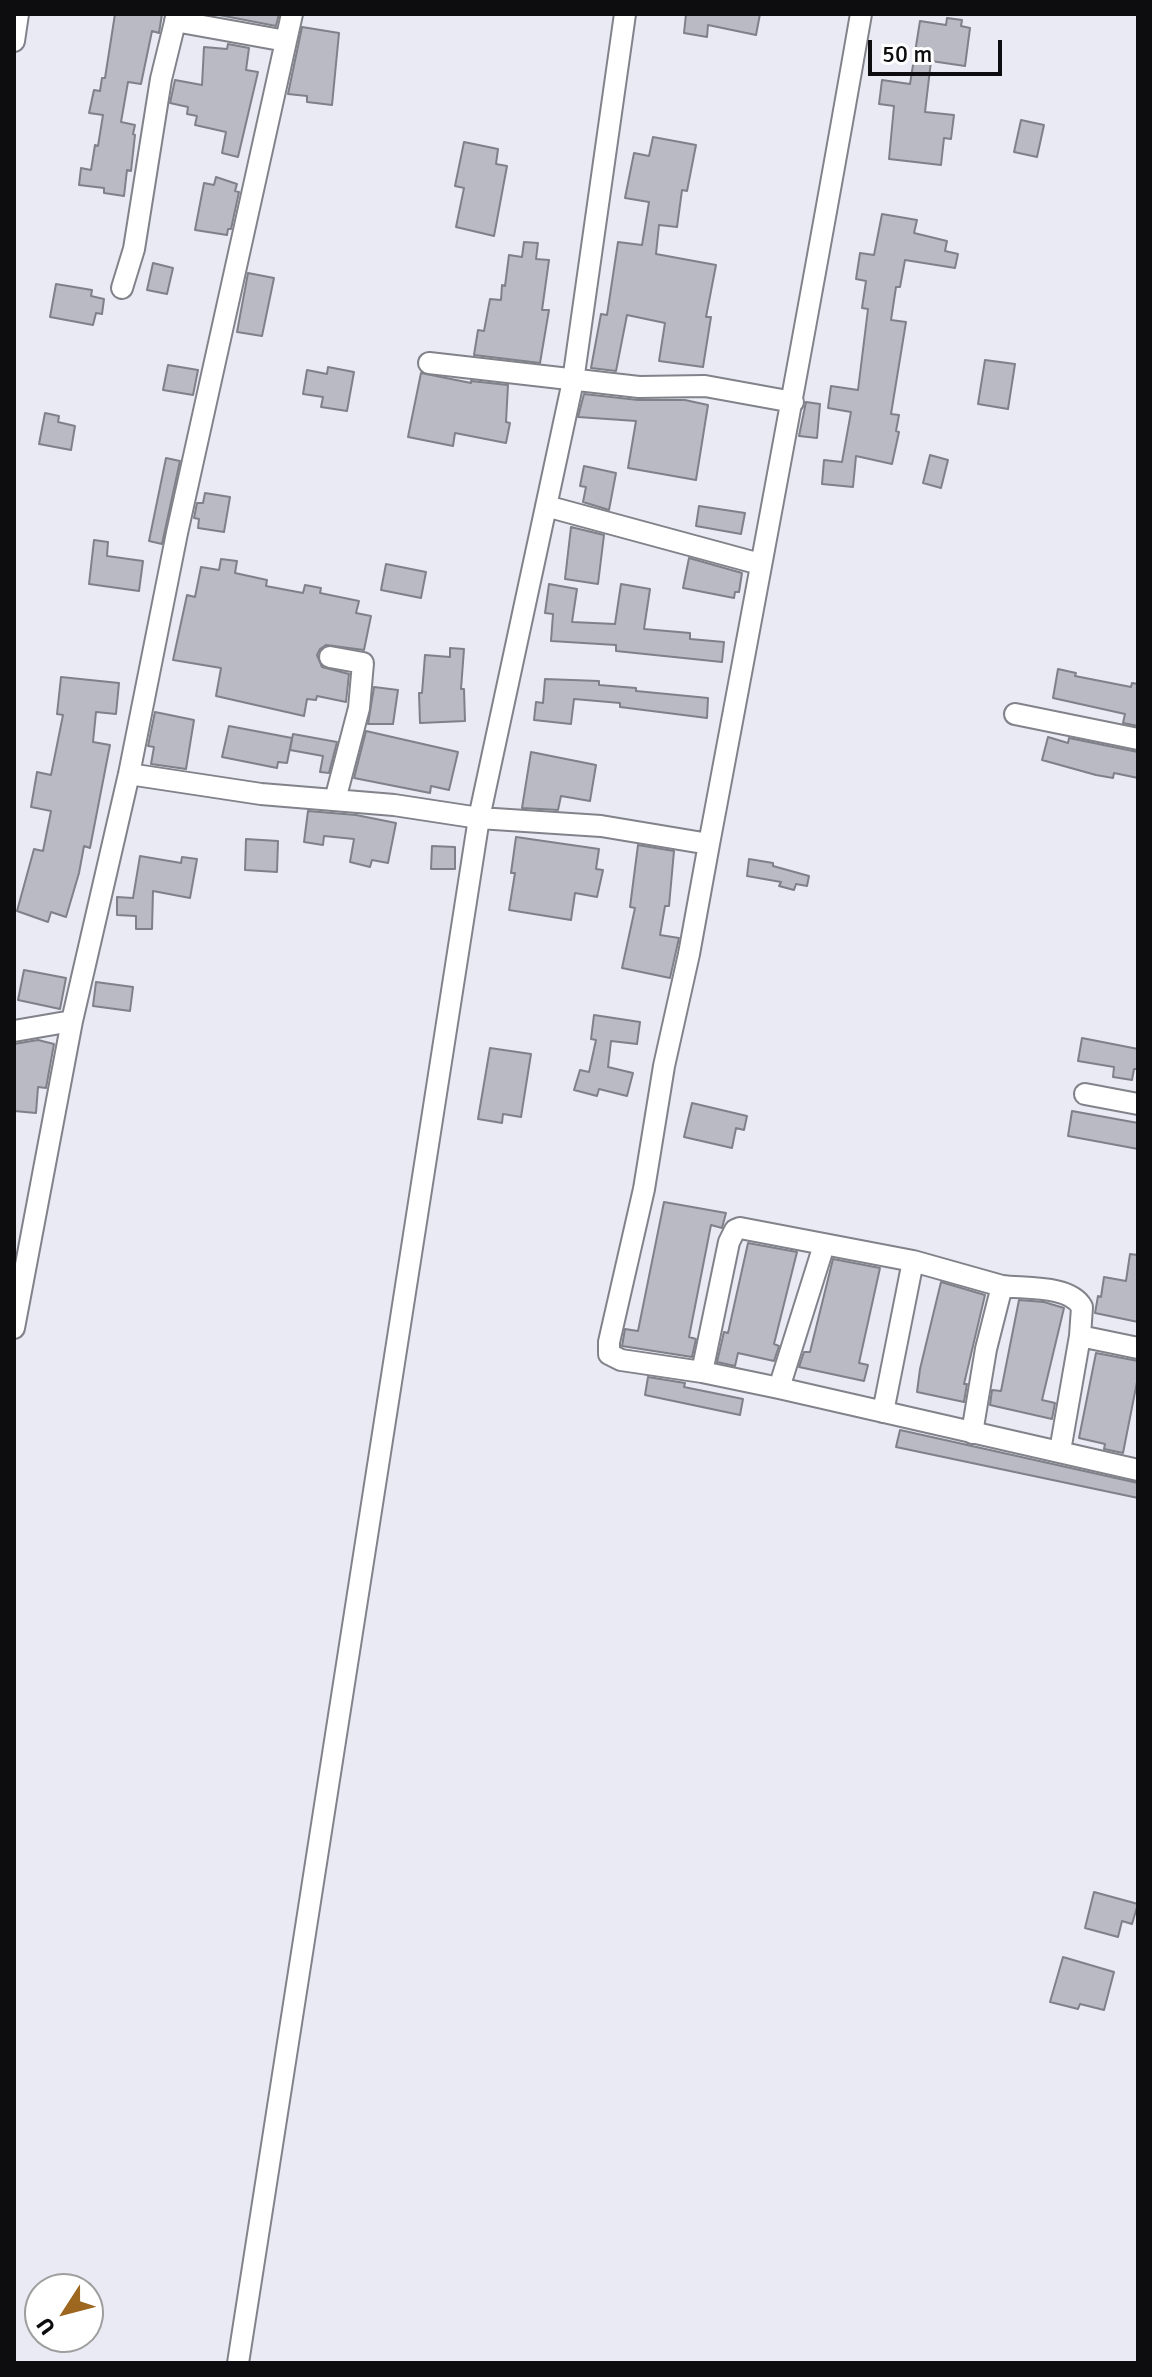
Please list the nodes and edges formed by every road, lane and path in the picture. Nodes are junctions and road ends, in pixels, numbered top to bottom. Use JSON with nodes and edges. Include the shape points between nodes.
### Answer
{"nodes":[{"id":1,"x":18,"y":14,"type":"edge"},
{"id":2,"x":292,"y":14,"type":"edge"},
{"id":3,"x":625,"y":14,"type":"edge"},
{"id":4,"x":861,"y":14,"type":"edge"},
{"id":5,"x":176,"y":18,"type":"edge"},
{"id":6,"x":14,"y":41,"type":"edge"},
{"id":7,"x":286,"y":41,"type":"junction"},
{"id":8,"x":122,"y":288,"type":"dead end"},
{"id":9,"x":429,"y":363,"type":"dead end"},
{"id":10,"x":573,"y":381,"type":"junction"},
{"id":11,"x":793,"y":402,"type":"junction"},
{"id":12,"x":546,"y":506,"type":"junction"},
{"id":13,"x":760,"y":564,"type":"junction"},
{"id":14,"x":330,"y":657,"type":"dead end"},
{"id":15,"x":1015,"y":714,"type":"dead end"},
{"id":16,"x":1138,"y":739,"type":"edge"},
{"id":17,"x":129,"y":774,"type":"junction"},
{"id":18,"x":335,"y":800,"type":"junction"},
{"id":19,"x":479,"y":818,"type":"junction"},
{"id":20,"x":709,"y":844,"type":"junction"},
{"id":21,"x":72,"y":1021,"type":"junction"},
{"id":22,"x":14,"y":1031,"type":"edge"},
{"id":23,"x":1085,"y":1094,"type":"dead end"},
{"id":24,"x":1138,"y":1104,"type":"edge"},
{"id":25,"x":824,"y":1245,"type":"junction"},
{"id":26,"x":913,"y":1261,"type":"junction"},
{"id":27,"x":1002,"y":1286,"type":"junction"},
{"id":28,"x":14,"y":1328,"type":"edge"},
{"id":29,"x":1080,"y":1336,"type":"junction"},
{"id":30,"x":1138,"y":1348,"type":"edge"},
{"id":31,"x":702,"y":1372,"type":"junction"},
{"id":32,"x":779,"y":1388,"type":"junction"},
{"id":33,"x":883,"y":1412,"type":"junction"},
{"id":34,"x":972,"y":1433,"type":"junction"},
{"id":35,"x":1138,"y":1449,"type":"edge"},
{"id":36,"x":1060,"y":1451,"type":"junction"},
{"id":37,"x":1136,"y":1470,"type":"edge"},
{"id":38,"x":238,"y":2363,"type":"edge"}],
"edges":[{"from":1,"to":6,"type":"street"},
{"from":2,"to":7,"type":"street"},
{"from":3,"to":10,"type":"street"},
{"from":4,"to":11,"type":"street"},
{"from":5,"to":7,"type":"street"},
{"from":5,"to":8,"type":"street","via":[[134,249]]},
{"from":7,"to":17,"type":"street"},
{"from":9,"to":10,"type":"street"},
{"from":10,"to":11,"type":"street","via":[[733,389]]},
{"from":10,"to":12,"type":"street"},
{"from":11,"to":13,"type":"street"},
{"from":12,"to":13,"type":"street"},
{"from":12,"to":19,"type":"street"},
{"from":13,"to":20,"type":"street"},
{"from":14,"to":18,"type":"street","via":[[363,663],[359,708]]},
{"from":15,"to":16,"type":"street"},
{"from":17,"to":18,"type":"street"},
{"from":17,"to":21,"type":"street"},
{"from":18,"to":19,"type":"street"},
{"from":19,"to":20,"type":"street","via":[[601,826]]},
{"from":19,"to":38,"type":"street"},
{"from":20,"to":31,"type":"street","via":[[644,1189],[608,1348],[621,1360]]},
{"from":21,"to":22,"type":"street"},
{"from":21,"to":28,"type":"street"},
{"from":23,"to":24,"type":"street"},
{"from":25,"to":26,"type":"street"},
{"from":25,"to":31,"type":"street","via":[[735,1230]]},
{"from":25,"to":32,"type":"street"},
{"from":26,"to":27,"type":"street"},
{"from":26,"to":33,"type":"street"},
{"from":27,"to":29,"type":"street","via":[[1073,1297],[1082,1307]]},
{"from":27,"to":34,"type":"street"},
{"from":29,"to":30,"type":"street"},
{"from":29,"to":36,"type":"street"},
{"from":31,"to":32,"type":"street"},
{"from":32,"to":33,"type":"street"},
{"from":33,"to":34,"type":"street"},
{"from":34,"to":36,"type":"street"},
{"from":35,"to":37,"type":"street"},
{"from":36,"to":37,"type":"street"}]}
